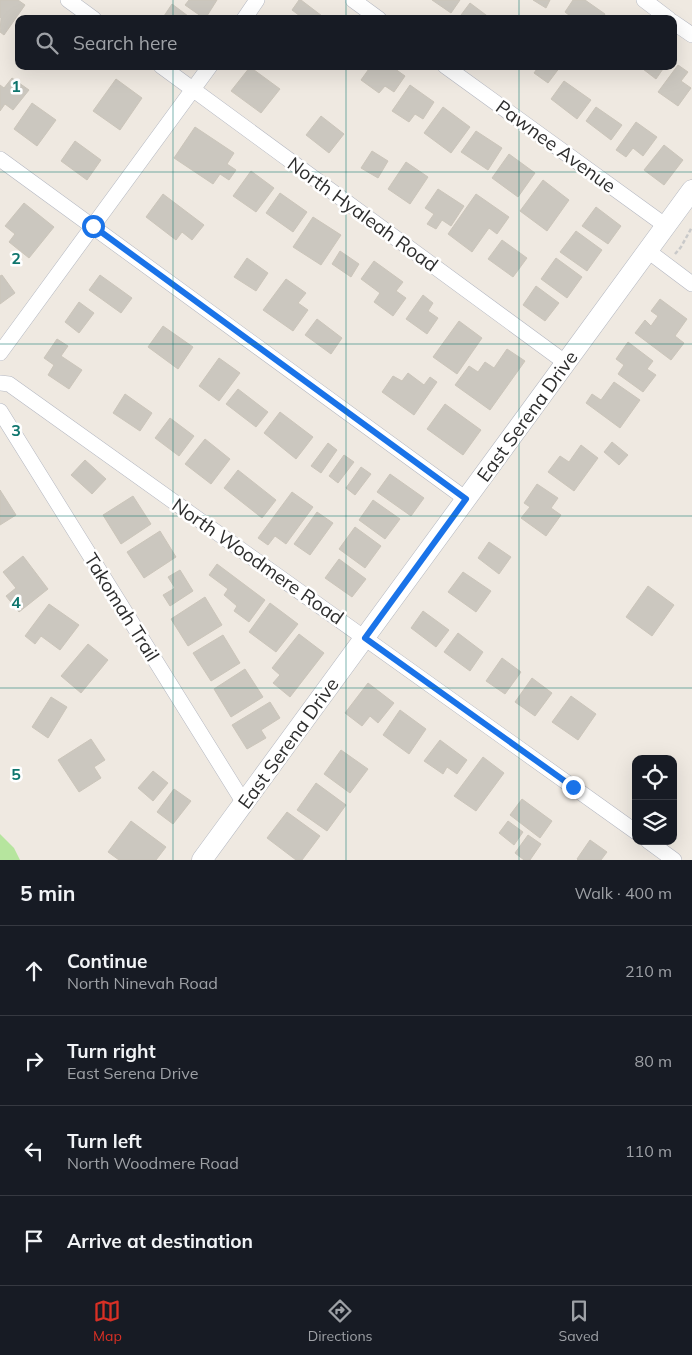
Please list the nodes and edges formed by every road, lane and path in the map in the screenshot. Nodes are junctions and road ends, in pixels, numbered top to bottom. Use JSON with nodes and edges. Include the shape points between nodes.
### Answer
{"nodes":[{"id":1,"x":68,"y":0,"type":"edge"},
{"id":2,"x":257,"y":0,"type":"edge"},
{"id":3,"x":353,"y":0,"type":"edge"},
{"id":4,"x":644,"y":0,"type":"edge"},
{"id":5,"x":89,"y":15,"type":"edge"},
{"id":6,"x":247,"y":15,"type":"edge"},
{"id":7,"x":374,"y":15,"type":"edge"},
{"id":8,"x":664,"y":15,"type":"edge"},
{"id":9,"x":677,"y":25,"type":"edge"},
{"id":10,"x":692,"y":35,"type":"edge"},
{"id":11,"x":166,"y":70,"type":"edge"},
{"id":12,"x":207,"y":70,"type":"edge"},
{"id":13,"x":451,"y":70,"type":"edge"},
{"id":14,"x":194,"y":90,"type":"junction"},
{"id":15,"x":0,"y":159,"type":"edge"},
{"id":16,"x":692,"y":190,"type":"edge"},
{"id":17,"x":93,"y":226,"type":"junction"},
{"id":18,"x":666,"y":226,"type":"junction"},
{"id":19,"x":692,"y":227,"type":"edge"},
{"id":20,"x":648,"y":250,"type":"junction"},
{"id":21,"x":675,"y":254,"type":"dead end"},
{"id":22,"x":692,"y":284,"type":"edge"},
{"id":23,"x":0,"y":353,"type":"edge"},
{"id":24,"x":566,"y":363,"type":"junction"},
{"id":25,"x":0,"y":382,"type":"edge"},
{"id":26,"x":0,"y":411,"type":"edge"},
{"id":27,"x":466,"y":499,"type":"junction"},
{"id":28,"x":365,"y":638,"type":"junction"},
{"id":29,"x":244,"y":804,"type":"junction"},
{"id":30,"x":632,"y":829,"type":"edge"},
{"id":31,"x":653,"y":845,"type":"edge"},
{"id":32,"x":202,"y":860,"type":"edge"},
{"id":33,"x":674,"y":860,"type":"edge"}],
"edges":[{"from":1,"to":5,"type":"street"},
{"from":2,"to":6,"type":"street"},
{"from":3,"to":7,"type":"street"},
{"from":4,"to":8,"type":"street"},
{"from":9,"to":10,"type":"street"},
{"from":11,"to":14,"type":"street","name":"North Hyaleah Road"},
{"from":12,"to":14,"type":"street"},
{"from":13,"to":18,"type":"street","name":"Pawnee Avenue"},
{"from":14,"to":17,"type":"street"},
{"from":14,"to":24,"type":"street","name":"North Hyaleah Road"},
{"from":15,"to":17,"type":"street"},
{"from":16,"to":18,"type":"street","name":"East Serena Drive"},
{"from":17,"to":23,"type":"street"},
{"from":17,"to":27,"type":"street"},
{"from":18,"to":20,"type":"street","name":"East Serena Drive"},
{"from":19,"to":21,"type":"path"},
{"from":20,"to":22,"type":"street"},
{"from":20,"to":24,"type":"street","name":"East Serena Drive"},
{"from":24,"to":27,"type":"street","name":"East Serena Drive"},
{"from":25,"to":28,"type":"street","name":"North Woodmere Road","via":[[9,384]]},
{"from":26,"to":29,"type":"street","name":"Takomah Trail"},
{"from":27,"to":28,"type":"street","name":"East Serena Drive"},
{"from":28,"to":29,"type":"street","name":"East Serena Drive"},
{"from":28,"to":30,"type":"street","name":"North Woodmere Road"},
{"from":29,"to":32,"type":"street","name":"East Serena Drive"},
{"from":31,"to":33,"type":"street"}]}
